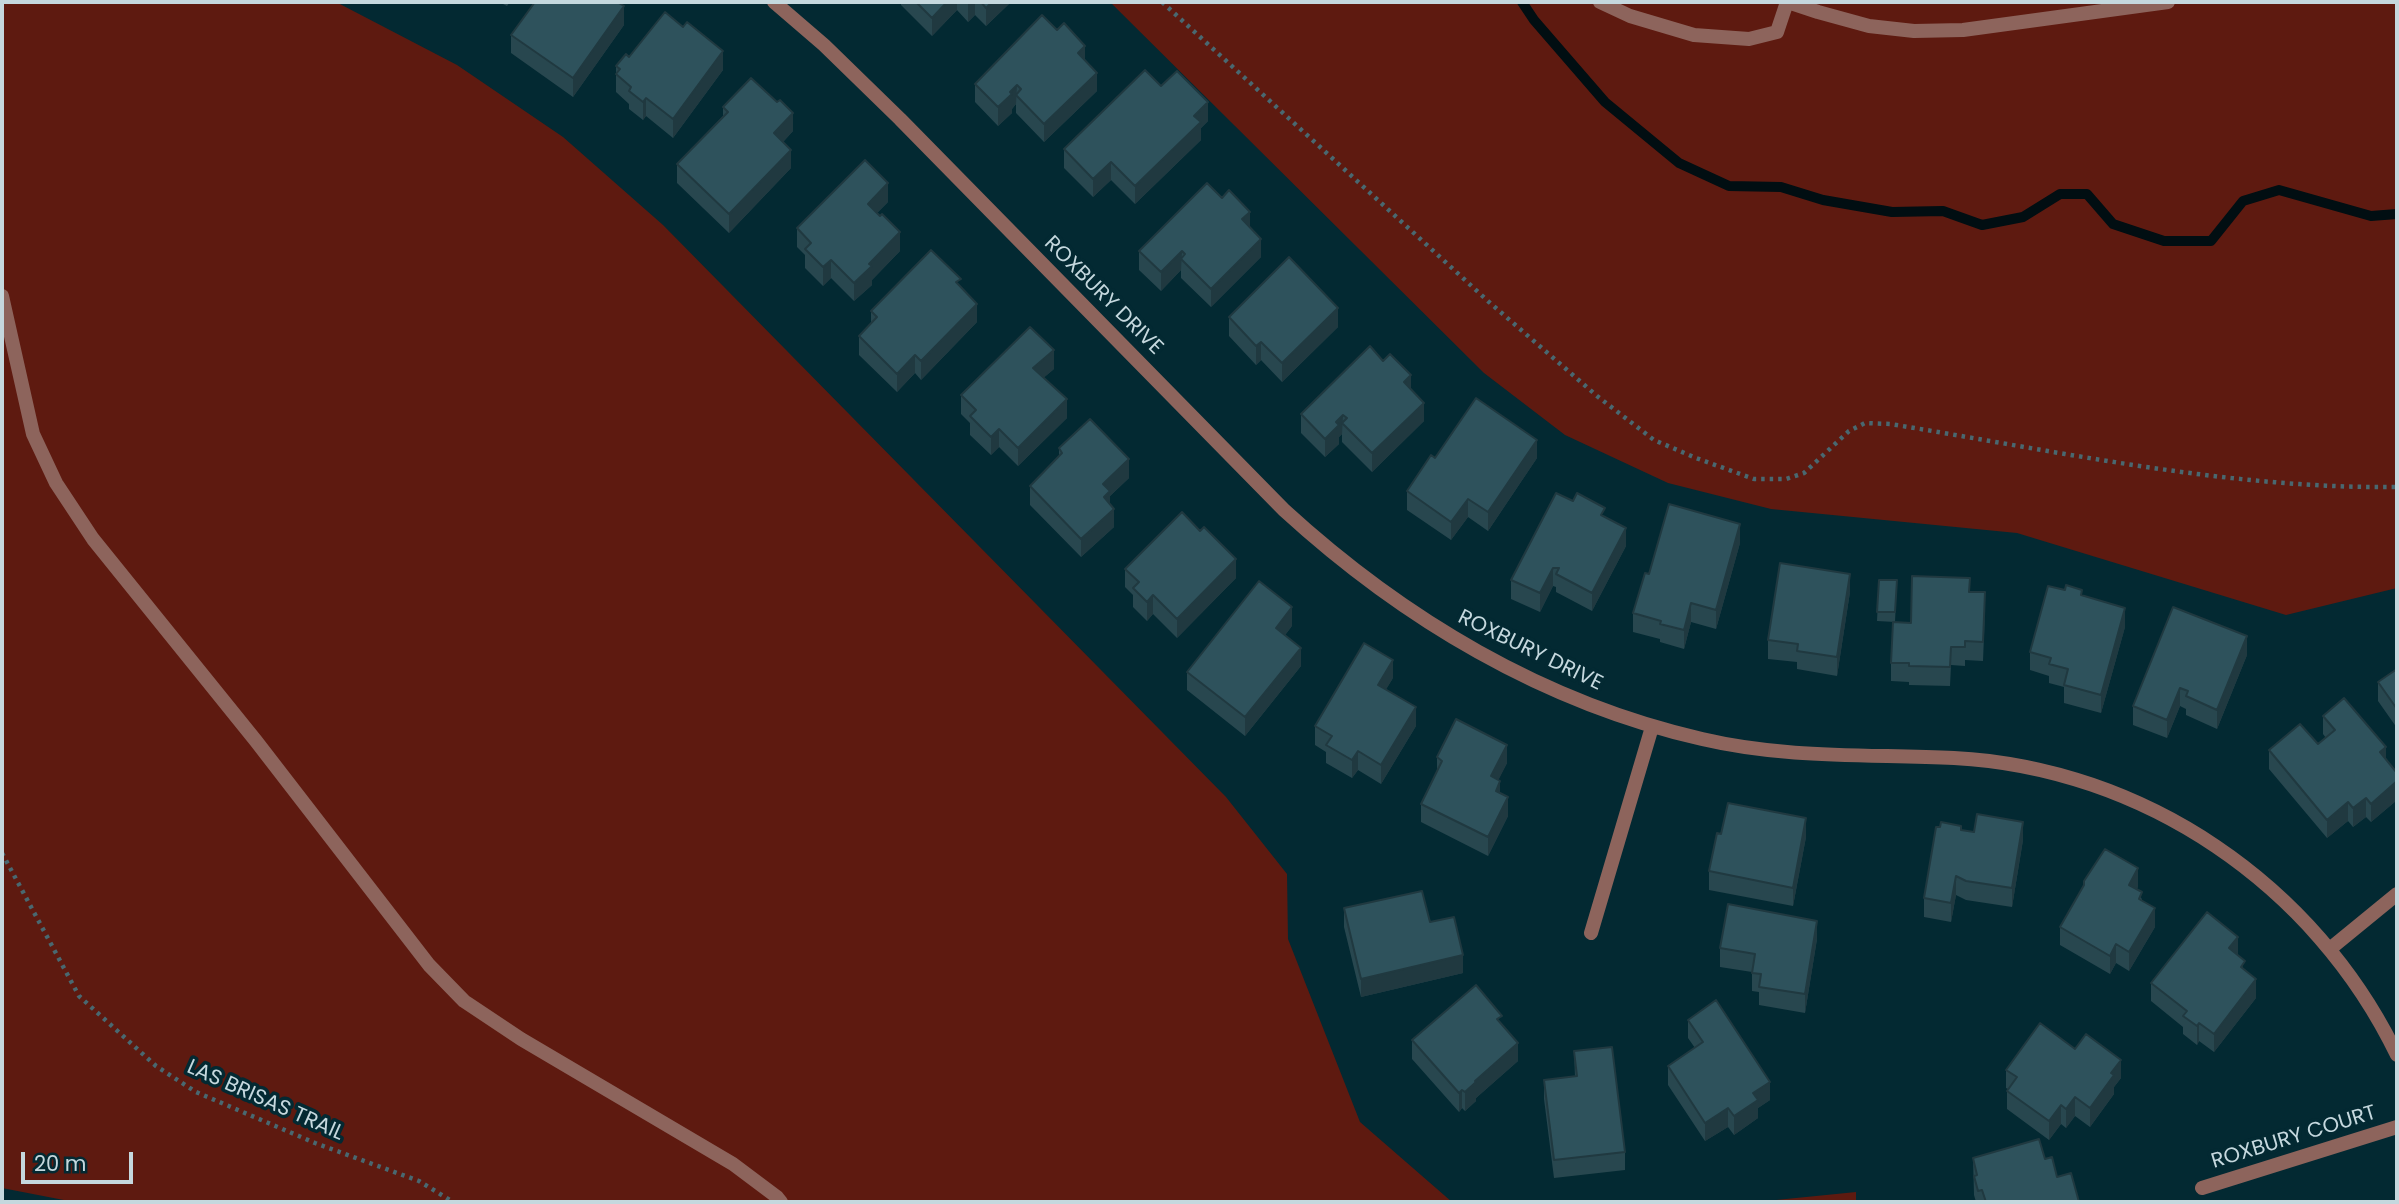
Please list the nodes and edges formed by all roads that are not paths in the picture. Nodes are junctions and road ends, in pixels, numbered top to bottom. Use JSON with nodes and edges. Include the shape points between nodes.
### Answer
{"nodes":[{"id":1,"x":774,"y":2,"type":"edge"},
{"id":2,"x":1600,"y":2,"type":"edge"},
{"id":3,"x":1788,"y":2,"type":"edge"},
{"id":4,"x":2168,"y":2,"type":"edge"},
{"id":5,"x":2,"y":296,"type":"edge"},
{"id":6,"x":1652,"y":727,"type":"junction"},
{"id":7,"x":2397,"y":894,"type":"edge"},
{"id":8,"x":1591,"y":933,"type":"dead end"},
{"id":9,"x":2331,"y":948,"type":"junction"},
{"id":10,"x":2397,"y":1055,"type":"edge"},
{"id":11,"x":2397,"y":1127,"type":"edge"},
{"id":12,"x":2202,"y":1188,"type":"dead end"},
{"id":13,"x":781,"y":1202,"type":"edge"}],
"edges":[{"from":1,"to":6,"type":"street","name":"ROXBURY DRIVE","via":[[900,119],[1320,543],[1429,625],[1485,657],[1590,705]]},
{"from":2,"to":3,"type":"street","via":[[1694,35],[1749,39],[1777,32]]},
{"from":3,"to":4,"type":"street","via":[[1869,26],[1914,32],[1964,30]]},
{"from":5,"to":13,"type":"street","via":[[33,434],[56,483],[93,539],[429,965],[464,1001],[733,1164]]},
{"from":6,"to":8,"type":"street"},
{"from":6,"to":9,"type":"street","name":"ROXBURY DRIVE","via":[[1765,750],[2009,764],[2106,788],[2204,837],[2252,871]]},
{"from":7,"to":9,"type":"street"},
{"from":9,"to":10,"type":"street","name":"ROXBURY DRIVE","via":[[2383,1024]]},
{"from":11,"to":12,"type":"street","name":"ROXBURY COURT"}]}
